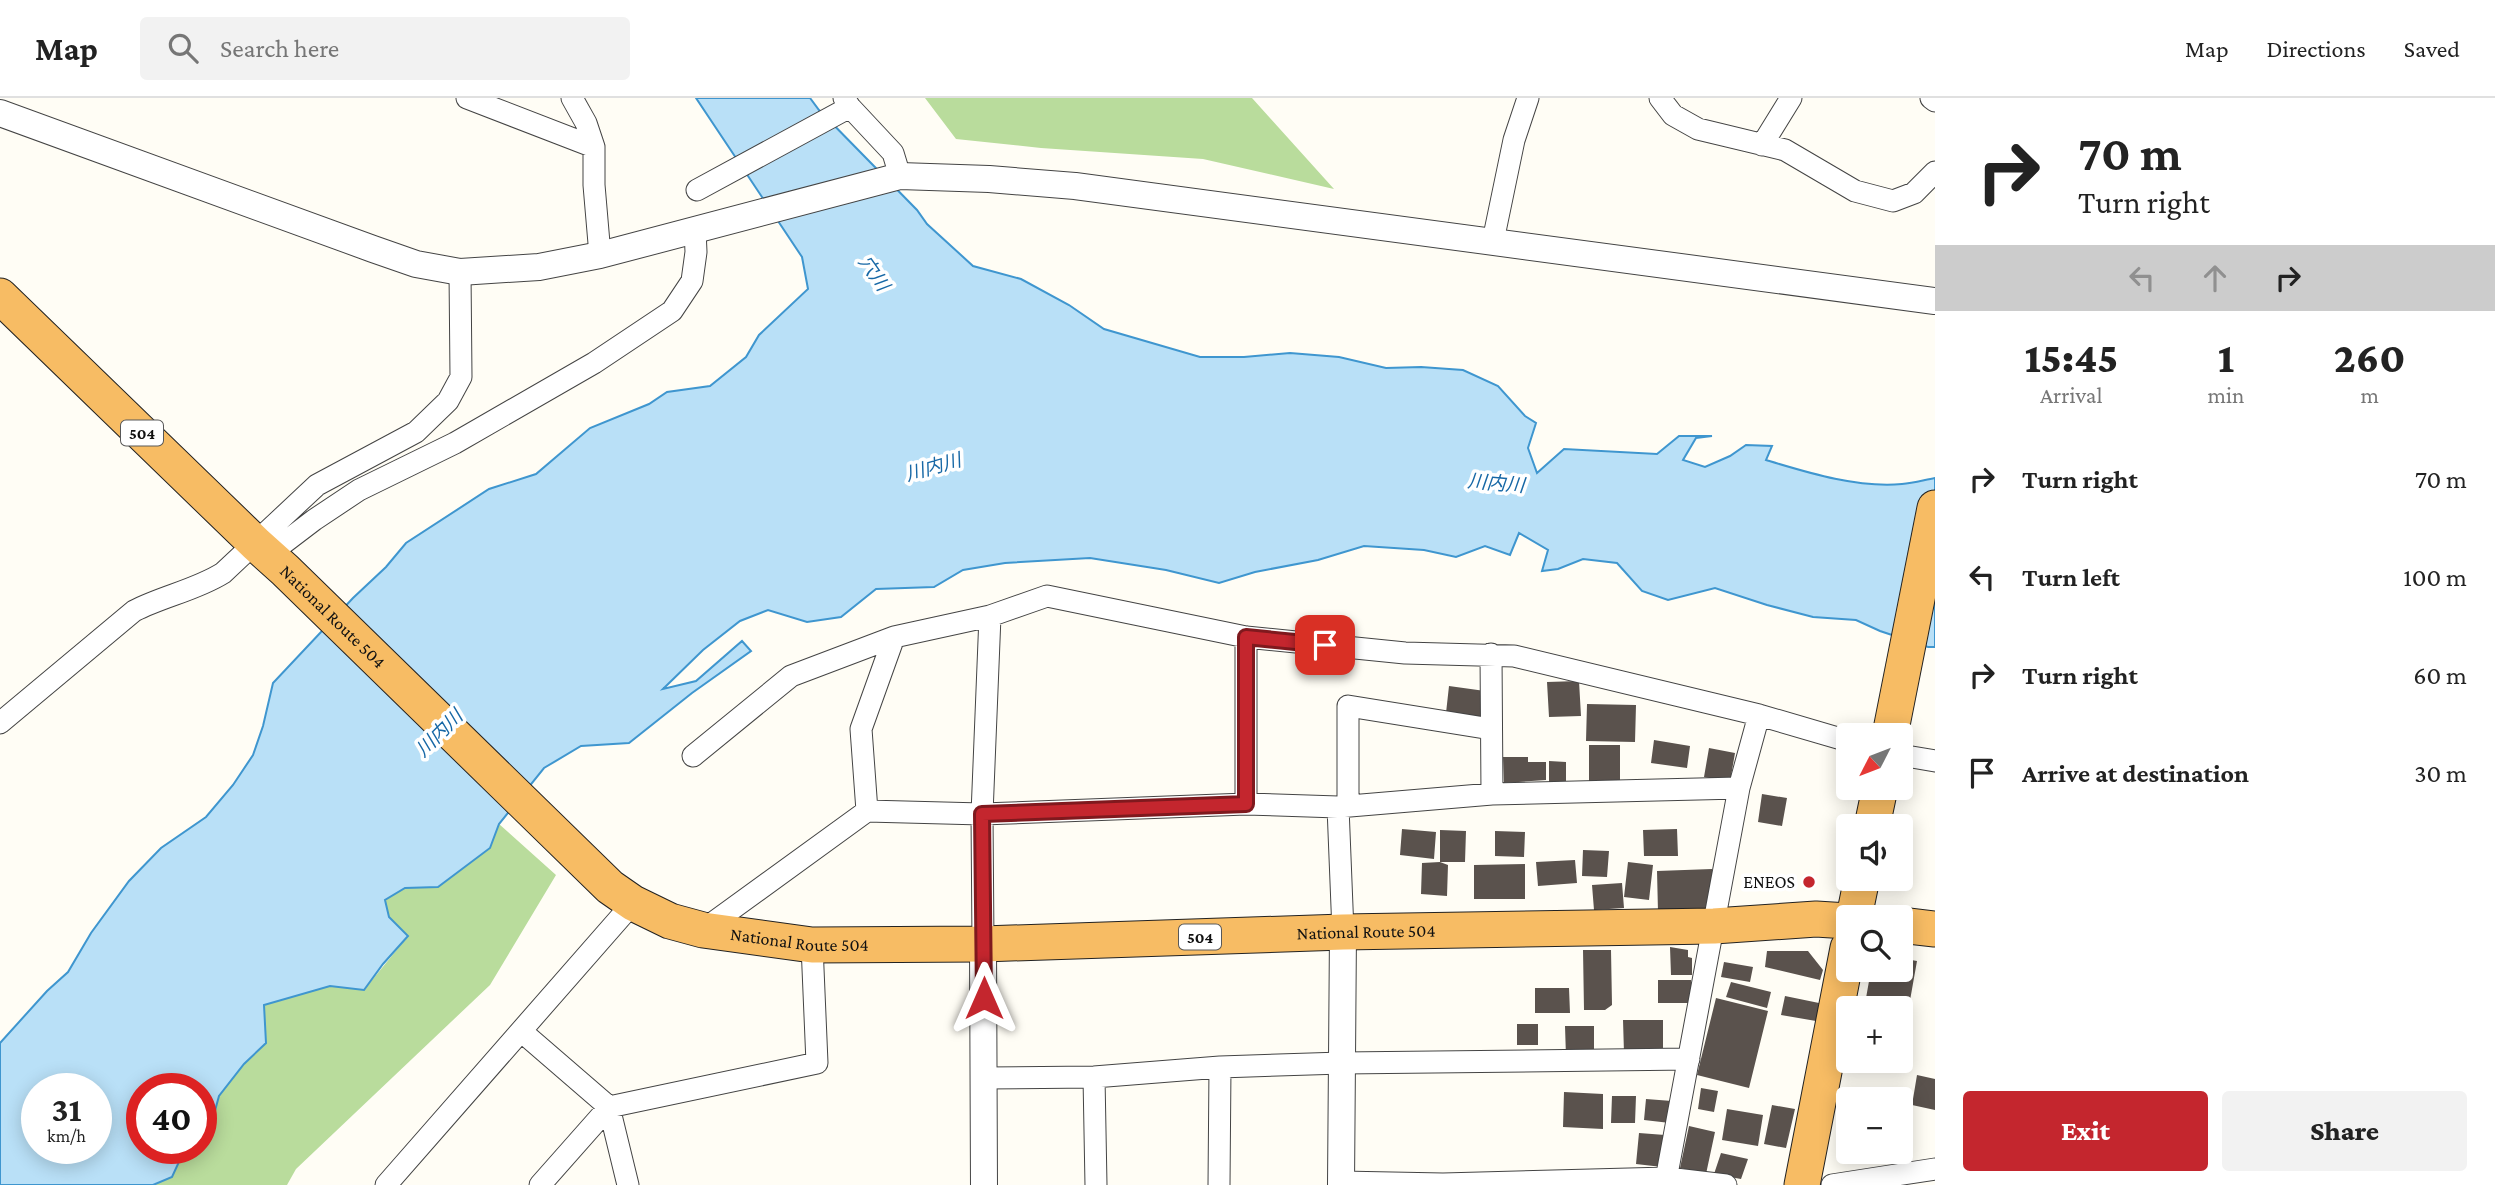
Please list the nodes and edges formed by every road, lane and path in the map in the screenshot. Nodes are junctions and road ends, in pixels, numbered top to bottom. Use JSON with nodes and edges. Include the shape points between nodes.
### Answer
{"nodes":[{"id":1,"x":467,"y":98,"type":"edge"},
{"id":2,"x":572,"y":98,"type":"edge"},
{"id":3,"x":1528,"y":98,"type":"edge"},
{"id":4,"x":1660,"y":98,"type":"edge"},
{"id":5,"x":1791,"y":98,"type":"edge"},
{"id":6,"x":844,"y":107,"type":"edge"},
{"id":7,"x":0,"y":113,"type":"edge"},
{"id":8,"x":1762,"y":145,"type":"junction"},
{"id":9,"x":594,"y":147,"type":"junction"},
{"id":10,"x":1935,"y":172,"type":"edge"},
{"id":11,"x":900,"y":176,"type":"junction"},
{"id":12,"x":698,"y":190,"type":"dead end"},
{"id":13,"x":695,"y":230,"type":"junction"},
{"id":14,"x":1493,"y":242,"type":"junction"},
{"id":15,"x":600,"y":255,"type":"junction"},
{"id":16,"x":460,"y":272,"type":"junction"},
{"id":17,"x":0,"y":296,"type":"edge"},
{"id":18,"x":1935,"y":302,"type":"edge"},
{"id":19,"x":1935,"y":508,"type":"edge"},
{"id":20,"x":270,"y":556,"type":"junction"},
{"id":21,"x":990,"y":616,"type":"junction"},
{"id":22,"x":894,"y":637,"type":"junction"},
{"id":23,"x":1246,"y":637,"type":"junction"},
{"id":24,"x":1491,"y":654,"type":"junction"},
{"id":25,"x":1759,"y":715,"type":"junction"},
{"id":26,"x":0,"y":723,"type":"edge"},
{"id":27,"x":1892,"y":723,"type":"edge"},
{"id":28,"x":1492,"y":729,"type":"junction"},
{"id":29,"x":1836,"y":737,"type":"edge"},
{"id":30,"x":693,"y":756,"type":"dead end"},
{"id":31,"x":1913,"y":757,"type":"edge"},
{"id":32,"x":1935,"y":761,"type":"edge"},
{"id":33,"x":1739,"y":788,"type":"junction"},
{"id":34,"x":1492,"y":794,"type":"junction"},
{"id":35,"x":1246,"y":804,"type":"junction"},
{"id":36,"x":1343,"y":806,"type":"junction"},
{"id":37,"x":867,"y":811,"type":"junction"},
{"id":38,"x":982,"y":814,"type":"junction"},
{"id":39,"x":633,"y":903,"type":"junction"},
{"id":40,"x":1836,"y":920,"type":"edge"},
{"id":41,"x":1714,"y":926,"type":"junction"},
{"id":42,"x":1913,"y":926,"type":"edge"},
{"id":43,"x":1935,"y":929,"type":"edge"},
{"id":44,"x":704,"y":930,"type":"junction"},
{"id":45,"x":1343,"y":932,"type":"junction"},
{"id":46,"x":983,"y":944,"type":"junction"},
{"id":47,"x":812,"y":945,"type":"junction"},
{"id":48,"x":1841,"y":982,"type":"edge"},
{"id":49,"x":521,"y":1031,"type":"junction"},
{"id":50,"x":1689,"y":1059,"type":"junction"},
{"id":51,"x":1342,"y":1063,"type":"junction"},
{"id":52,"x":1220,"y":1067,"type":"junction"},
{"id":53,"x":1094,"y":1077,"type":"junction"},
{"id":54,"x":984,"y":1078,"type":"junction"},
{"id":55,"x":609,"y":1107,"type":"junction"},
{"id":56,"x":1935,"y":1169,"type":"edge"},
{"id":57,"x":1666,"y":1181,"type":"edge"},
{"id":58,"x":1341,"y":1184,"type":"edge"},
{"id":59,"x":386,"y":1185,"type":"edge"},
{"id":60,"x":540,"y":1185,"type":"edge"},
{"id":61,"x":628,"y":1185,"type":"edge"},
{"id":62,"x":984,"y":1185,"type":"edge"},
{"id":63,"x":1096,"y":1185,"type":"edge"},
{"id":64,"x":1219,"y":1185,"type":"edge"},
{"id":65,"x":1726,"y":1185,"type":"edge"},
{"id":66,"x":1802,"y":1185,"type":"edge"},
{"id":67,"x":1832,"y":1185,"type":"edge"}],
"edges":[{"from":1,"to":9,"type":"street"},
{"from":2,"to":9,"type":"street"},
{"from":3,"to":14,"type":"street","via":[[1514,140]]},
{"from":4,"to":8,"type":"street","via":[[1674,115],[1698,129]]},
{"from":5,"to":8,"type":"street"},
{"from":6,"to":11,"type":"street","via":[[893,153]]},
{"from":6,"to":12,"type":"street"},
{"from":7,"to":16,"type":"street","via":[[384,253]]},
{"from":8,"to":10,"type":"street","via":[[1785,150],[1855,191],[1893,201],[1914,193]]},
{"from":9,"to":15,"type":"street"},
{"from":11,"to":13,"type":"street"},
{"from":11,"to":14,"type":"street","via":[[1075,186]]},
{"from":13,"to":15,"type":"street"},
{"from":13,"to":20,"type":"street","via":[[692,281],[672,312],[466,436],[359,490]]},
{"from":14,"to":18,"type":"street"},
{"from":15,"to":16,"type":"street","via":[[539,267]]},
{"from":16,"to":20,"type":"street","via":[[461,377],[448,401],[416,432],[317,485]]},
{"from":17,"to":20,"type":"highway","name":"National Route 504","number":"504"},
{"from":19,"to":27,"type":"highway"},
{"from":20,"to":26,"type":"street","via":[[134,611]]},
{"from":20,"to":39,"type":"highway","name":"National Route 504","number":"504","via":[[575,855]]},
{"from":21,"to":22,"type":"street"},
{"from":21,"to":23,"type":"street","via":[[1047,596]]},
{"from":21,"to":38,"type":"street"},
{"from":22,"to":30,"type":"street","via":[[791,676]]},
{"from":22,"to":37,"type":"street","via":[[861,729]]},
{"from":23,"to":24,"type":"street","via":[[1405,653]]},
{"from":23,"to":35,"type":"street"},
{"from":24,"to":25,"type":"street"},
{"from":24,"to":28,"type":"street"},
{"from":25,"to":29,"type":"street"},
{"from":25,"to":33,"type":"street"},
{"from":28,"to":34,"type":"street"},
{"from":28,"to":36,"type":"street","via":[[1348,706]]},
{"from":31,"to":32,"type":"street"},
{"from":33,"to":34,"type":"street"},
{"from":33,"to":41,"type":"street"},
{"from":34,"to":36,"type":"street"},
{"from":35,"to":36,"type":"street"},
{"from":35,"to":38,"type":"street"},
{"from":36,"to":45,"type":"street"},
{"from":37,"to":38,"type":"street"},
{"from":37,"to":44,"type":"street"},
{"from":38,"to":46,"type":"street"},
{"from":39,"to":44,"type":"highway","name":"National Route 504","number":"504","via":[[670,921]]},
{"from":39,"to":49,"type":"street"},
{"from":40,"to":41,"type":"highway","name":"National Route 504","number":"504"},
{"from":41,"to":45,"type":"highway","name":"National Route 504","number":"504"},
{"from":41,"to":50,"type":"street"},
{"from":42,"to":43,"type":"highway"},
{"from":44,"to":47,"type":"highway","name":"National Route 504","number":"504"},
{"from":45,"to":46,"type":"highway","name":"National Route 504","number":"504"},
{"from":45,"to":51,"type":"street"},
{"from":46,"to":47,"type":"highway","name":"National Route 504","number":"504"},
{"from":46,"to":54,"type":"street"},
{"from":47,"to":55,"type":"street","via":[[817,1063]]},
{"from":48,"to":66,"type":"highway"},
{"from":49,"to":55,"type":"street"},
{"from":49,"to":59,"type":"street"},
{"from":50,"to":51,"type":"street"},
{"from":50,"to":57,"type":"street"},
{"from":51,"to":52,"type":"street"},
{"from":51,"to":58,"type":"street"},
{"from":52,"to":53,"type":"street"},
{"from":52,"to":64,"type":"street"},
{"from":53,"to":54,"type":"street"},
{"from":53,"to":63,"type":"street"},
{"from":54,"to":62,"type":"street"},
{"from":55,"to":60,"type":"street"},
{"from":55,"to":61,"type":"street"},
{"from":56,"to":67,"type":"street"},
{"from":57,"to":58,"type":"street"},
{"from":57,"to":65,"type":"street"}]}
